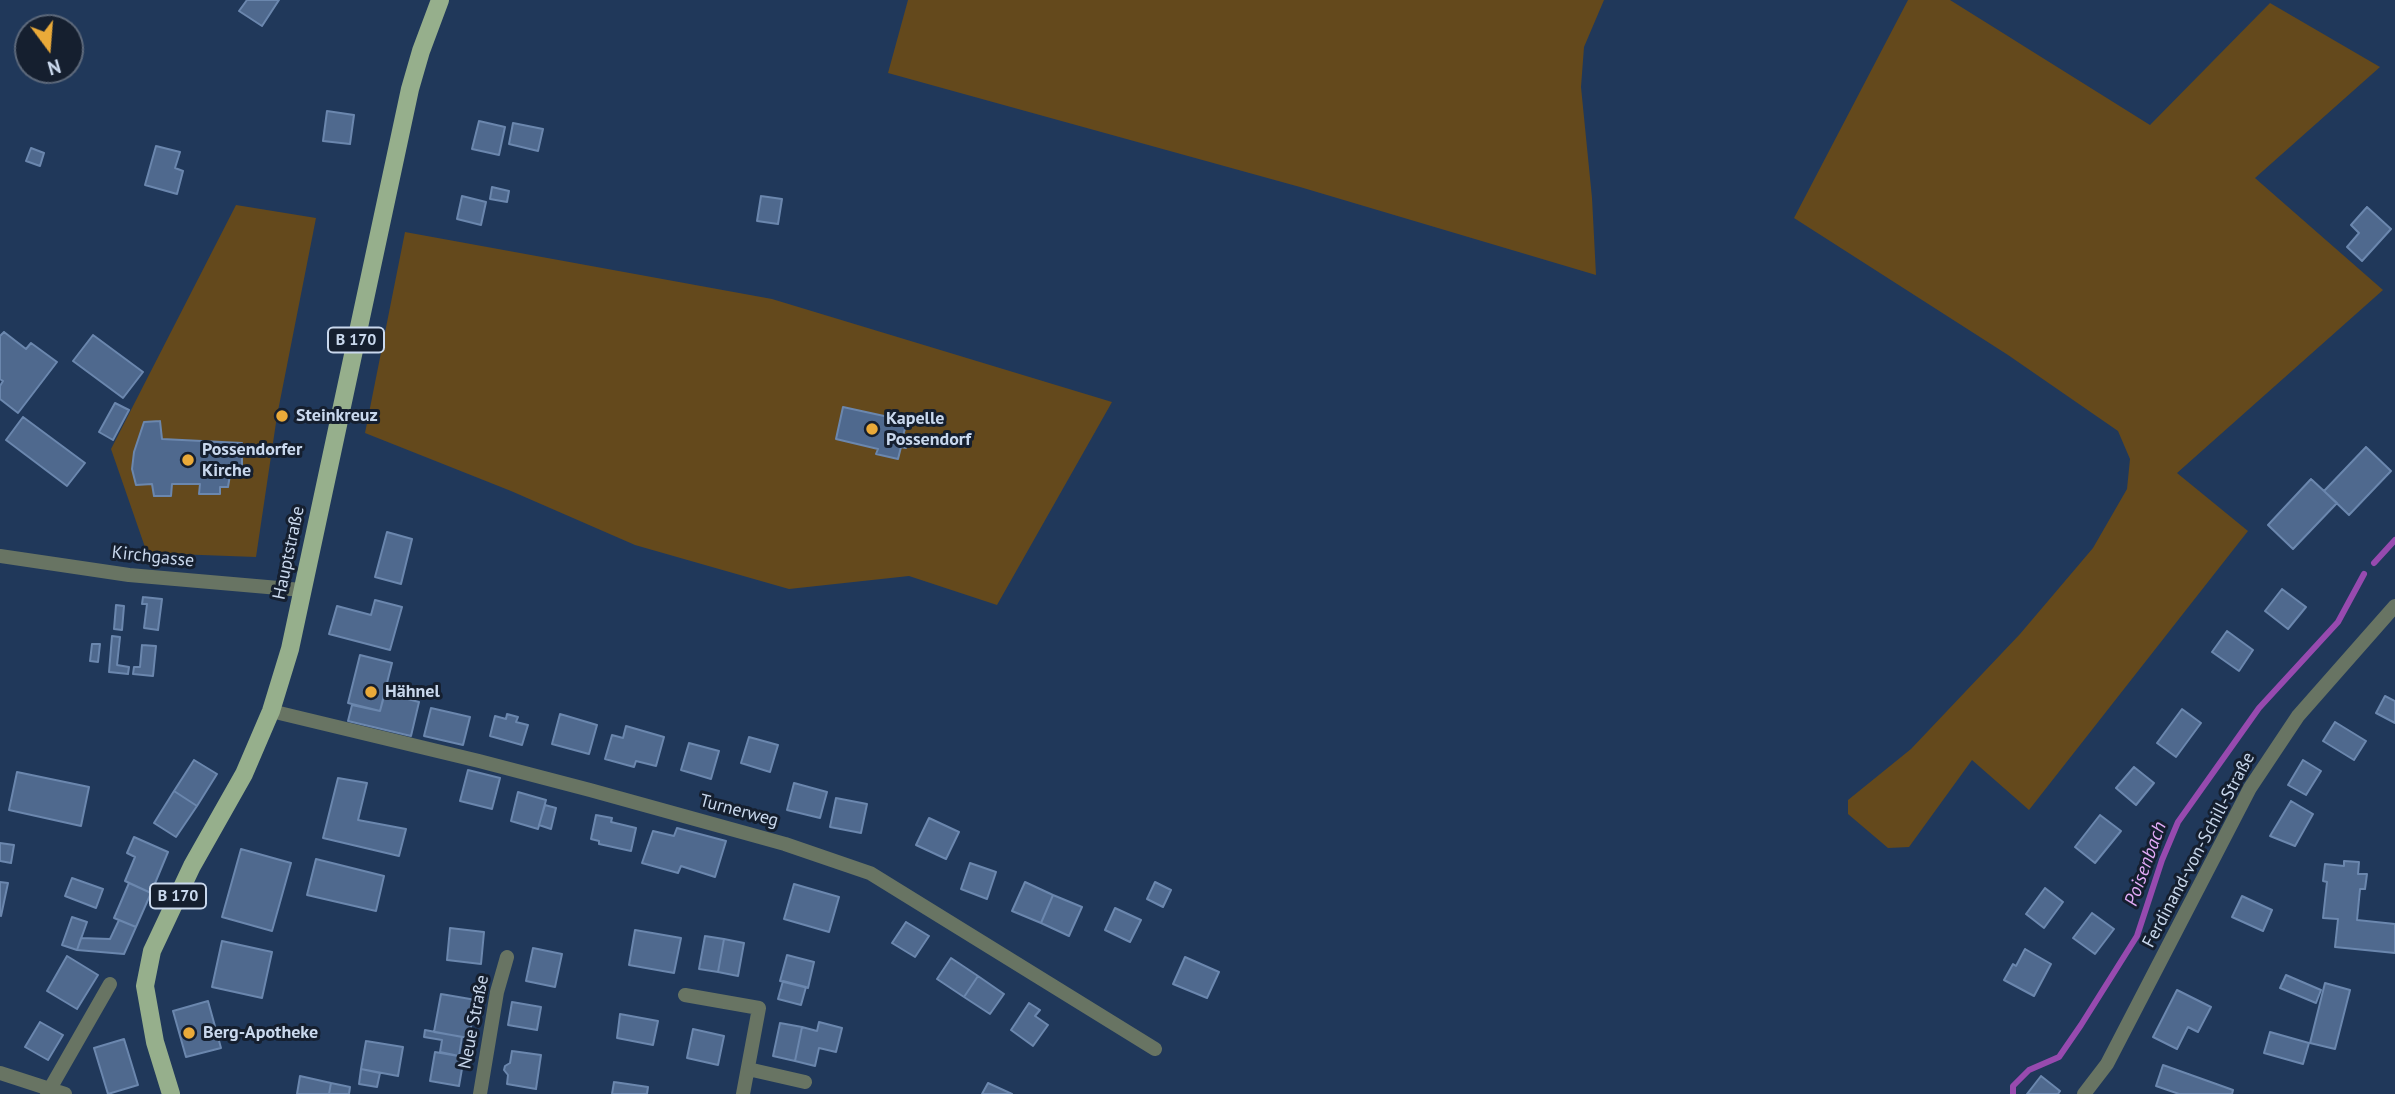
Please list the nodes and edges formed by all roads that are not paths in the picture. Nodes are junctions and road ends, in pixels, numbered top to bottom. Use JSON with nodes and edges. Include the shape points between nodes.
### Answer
{"nodes":[{"id":1,"x":440,"y":0,"type":"edge"},
{"id":2,"x":0,"y":556,"type":"edge"},
{"id":3,"x":303,"y":590,"type":"junction"},
{"id":4,"x":2395,"y":606,"type":"edge"},
{"id":5,"x":271,"y":711,"type":"junction"},
{"id":6,"x":507,"y":957,"type":"dead end"},
{"id":7,"x":110,"y":984,"type":"dead end"},
{"id":8,"x":685,"y":995,"type":"dead end"},
{"id":9,"x":1155,"y":1049,"type":"dead end"},
{"id":10,"x":748,"y":1069,"type":"junction"},
{"id":11,"x":0,"y":1073,"type":"edge"},
{"id":12,"x":805,"y":1082,"type":"dead end"},
{"id":13,"x":48,"y":1091,"type":"edge"},
{"id":14,"x":65,"y":1094,"type":"edge"},
{"id":15,"x":171,"y":1094,"type":"edge"},
{"id":16,"x":480,"y":1094,"type":"edge"},
{"id":17,"x":743,"y":1094,"type":"edge"},
{"id":18,"x":2084,"y":1094,"type":"edge"}],
"edges":[{"from":1,"to":3,"type":"main road","name":"Hauptstraße","number":"B 170","via":[[410,89]]},
{"from":2,"to":3,"type":"street","name":"Kirchgasse","via":[[130,575]]},
{"from":3,"to":5,"type":"main road","name":"Hauptstraße","number":"B 170"},
{"from":4,"to":18,"type":"street","name":"Ferdinand-von-Schill-Straße","via":[[2298,716],[2250,788],[2107,1064]]},
{"from":5,"to":9,"type":"street","name":"Turnerweg","via":[[590,790],[785,844],[870,873]]},
{"from":5,"to":15,"type":"main road","name":"Hauptstraße","number":"B 170","via":[[244,774],[192,866],[152,951],[145,986]]},
{"from":6,"to":16,"type":"street","name":"Neue Straße"},
{"from":7,"to":13,"type":"street"},
{"from":8,"to":10,"type":"street","via":[[759,1008]]},
{"from":10,"to":12,"type":"street"},
{"from":10,"to":17,"type":"street"},
{"from":11,"to":13,"type":"street"},
{"from":13,"to":14,"type":"street"}]}
